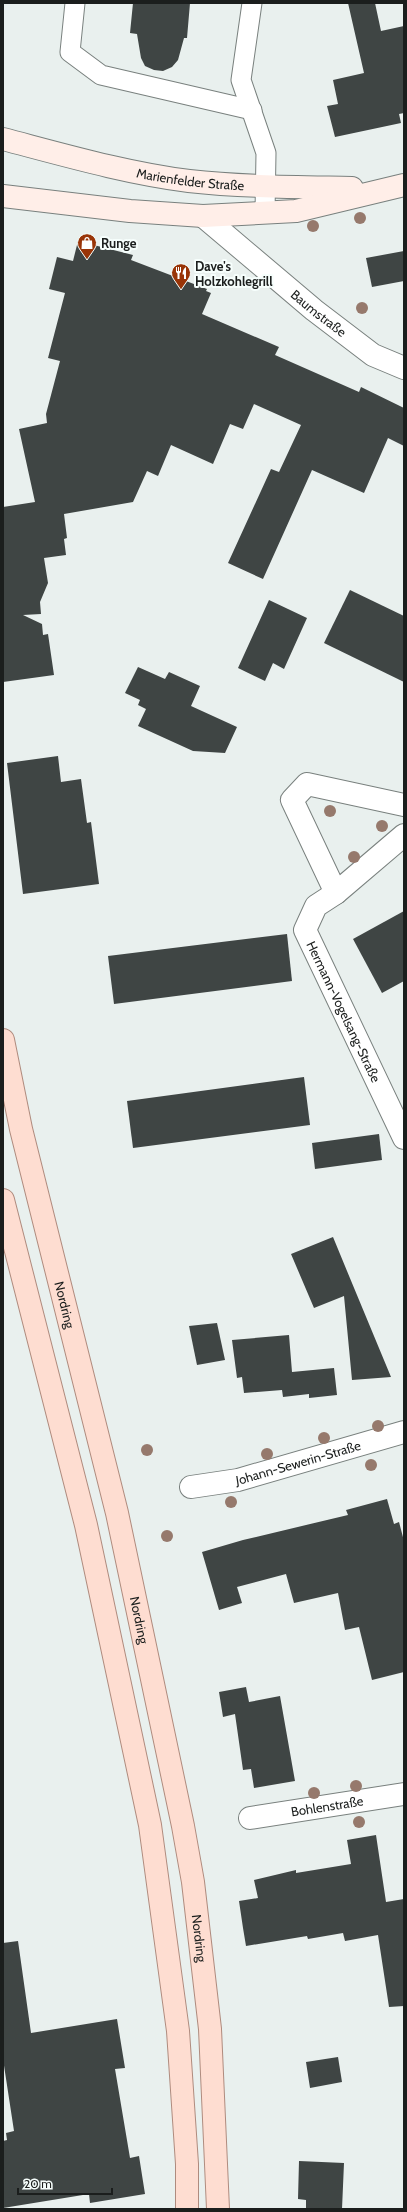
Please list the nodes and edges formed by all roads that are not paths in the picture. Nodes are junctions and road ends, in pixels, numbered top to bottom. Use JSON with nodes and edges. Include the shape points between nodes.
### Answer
{"nodes":[{"id":1,"x":75,"y":3,"type":"edge"},
{"id":2,"x":252,"y":3,"type":"edge"},
{"id":3,"x":252,"y":110,"type":"junction"},
{"id":4,"x":3,"y":139,"type":"edge"},
{"id":5,"x":404,"y":185,"type":"edge"},
{"id":6,"x":265,"y":186,"type":"junction"},
{"id":7,"x":382,"y":189,"type":"junction"},
{"id":8,"x":3,"y":196,"type":"edge"},
{"id":9,"x":265,"y":212,"type":"junction"},
{"id":10,"x":203,"y":216,"type":"junction"},
{"id":11,"x":404,"y":368,"type":"edge"},
{"id":12,"x":404,"y":805,"type":"edge"},
{"id":13,"x":404,"y":835,"type":"edge"},
{"id":14,"x":336,"y":893,"type":"junction"},
{"id":15,"x":3,"y":1040,"type":"edge"},
{"id":16,"x":404,"y":1138,"type":"edge"},
{"id":17,"x":3,"y":1200,"type":"edge"},
{"id":18,"x":404,"y":1432,"type":"edge"},
{"id":19,"x":191,"y":1487,"type":"dead end"},
{"id":20,"x":404,"y":1794,"type":"edge"},
{"id":21,"x":250,"y":1818,"type":"dead end"},
{"id":22,"x":187,"y":2209,"type":"edge"},
{"id":23,"x":218,"y":2209,"type":"edge"}],
"edges":[{"from":1,"to":3,"type":"lane","via":[[70,52],[101,75]]},
{"from":2,"to":3,"type":"lane","via":[[241,80]]},
{"from":3,"to":6,"type":"lane","via":[[266,153]]},
{"from":4,"to":6,"type":"street","name":"Marienfelder Straße","via":[[73,157],[189,181]]},
{"from":5,"to":7,"type":"street","name":"Marienfelder Straße"},
{"from":6,"to":7,"type":"street","name":"Marienfelder Straße"},
{"from":6,"to":9,"type":"lane"},
{"from":7,"to":9,"type":"street","name":"Marienfelder Straße","via":[[296,211]]},
{"from":8,"to":10,"type":"street","name":"Marienfelder Straße","via":[[130,211]]},
{"from":9,"to":10,"type":"street","name":"Marienfelder Straße"},
{"from":10,"to":11,"type":"street","name":"Baumstraße","via":[[314,310],[373,355]]},
{"from":12,"to":14,"type":"street","via":[[307,784],[292,800]]},
{"from":13,"to":14,"type":"street","name":"Hermann-Vogelsang-Straße"},
{"from":14,"to":16,"type":"street","name":"Hermann-Vogelsang-Straße","via":[[316,906],[305,930]]},
{"from":15,"to":23,"type":"main road","name":"Nordring","via":[[21,1129],[117,1513],[183,1826],[193,1882],[210,2029]]},
{"from":17,"to":22,"type":"main road","via":[[86,1525],[150,1825],[178,2031],[187,2164]]},
{"from":18,"to":19,"type":"street","name":"Johann-Sewerin-Straße","via":[[238,1480]]},
{"from":20,"to":21,"type":"street","name":"Bohlenstraße"}]}
